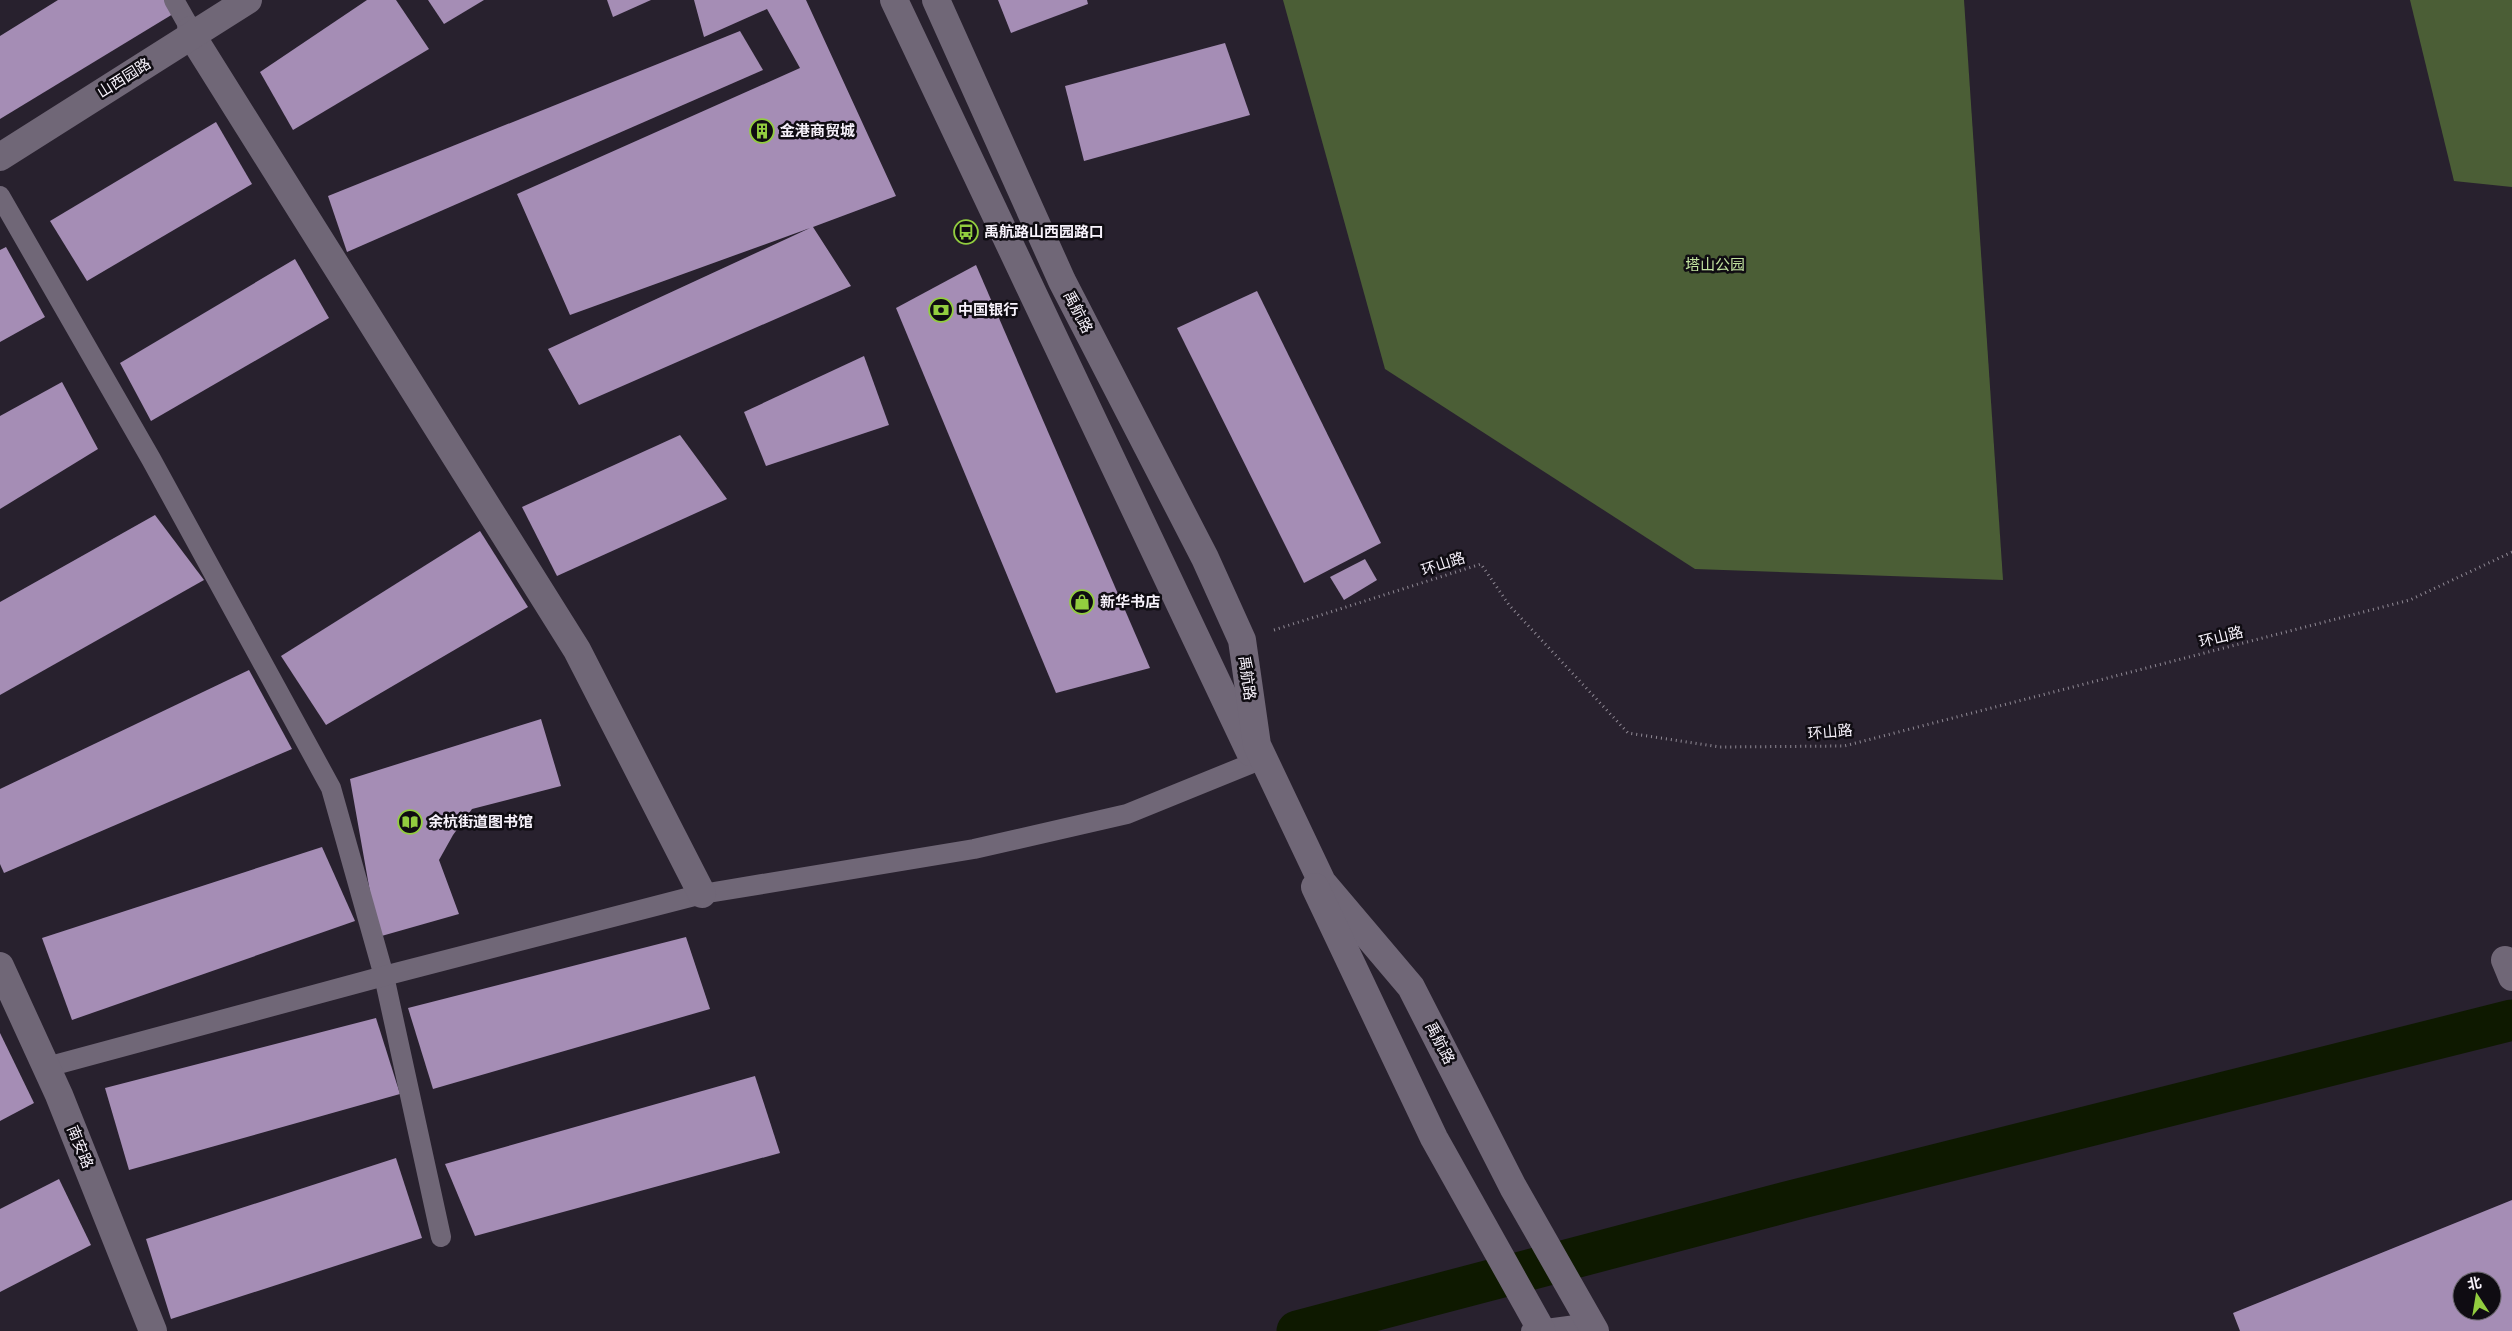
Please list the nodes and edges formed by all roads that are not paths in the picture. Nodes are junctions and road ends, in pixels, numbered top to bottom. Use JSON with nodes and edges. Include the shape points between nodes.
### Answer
{"nodes":[{"id":1,"x":174,"y":0,"type":"edge"},
{"id":2,"x":248,"y":0,"type":"edge"},
{"id":3,"x":894,"y":0,"type":"edge"},
{"id":4,"x":936,"y":0,"type":"edge"},
{"id":5,"x":191,"y":33,"type":"junction"},
{"id":6,"x":0,"y":157,"type":"edge"},
{"id":7,"x":0,"y":196,"type":"edge"},
{"id":8,"x":1255,"y":762,"type":"junction"},
{"id":9,"x":702,"y":894,"type":"junction"},
{"id":10,"x":0,"y":966,"type":"edge"},
{"id":11,"x":384,"y":976,"type":"junction"},
{"id":12,"x":46,"y":1068,"type":"junction"},
{"id":13,"x":441,"y":1237,"type":"dead end"},
{"id":14,"x":1589,"y":1319,"type":"edge"},
{"id":15,"x":1537,"y":1327,"type":"edge"},
{"id":16,"x":153,"y":1331,"type":"edge"}],
"edges":[{"from":1,"to":5,"type":"lane"},
{"from":2,"to":5,"type":"main road","name":"山西园路"},
{"from":3,"to":8,"type":"main road","name":"禹航路"},
{"from":4,"to":14,"type":"main road","name":"禹航路","via":[[1062,281],[1205,558],[1242,640],[1257,745],[1322,882],[1411,987],[1513,1186]]},
{"from":5,"to":6,"type":"main road","name":"山西园路"},
{"from":5,"to":9,"type":"main road","via":[[577,650]]},
{"from":7,"to":11,"type":"lane","via":[[151,459],[331,788]]},
{"from":8,"to":9,"type":"lane","via":[[1127,814],[974,849]]},
{"from":8,"to":15,"type":"main road","name":"禹航路","via":[[1434,1138]]},
{"from":9,"to":11,"type":"lane"},
{"from":10,"to":12,"type":"main road","name":"南安路"},
{"from":11,"to":12,"type":"lane"},
{"from":11,"to":13,"type":"lane"},
{"from":12,"to":16,"type":"main road","name":"南安路"},
{"from":14,"to":15,"type":"lane"}]}
